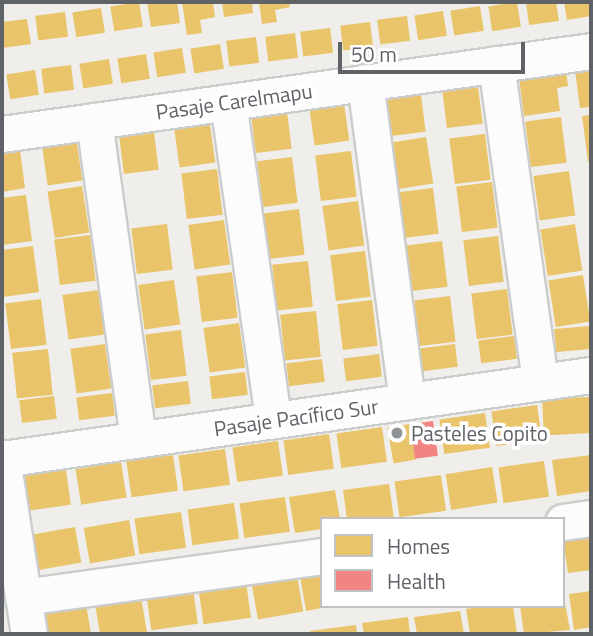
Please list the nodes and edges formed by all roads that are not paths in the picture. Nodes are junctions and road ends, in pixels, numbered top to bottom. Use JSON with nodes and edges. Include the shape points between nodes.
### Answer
{"nodes":[{"id":1,"x":591,"y":51,"type":"edge"},
{"id":2,"x":496,"y":64,"type":"junction"},
{"id":3,"x":365,"y":82,"type":"junction"},
{"id":4,"x":228,"y":102,"type":"junction"},
{"id":5,"x":94,"y":121,"type":"junction"},
{"id":6,"x":2,"y":134,"type":"edge"},
{"id":7,"x":591,"y":375,"type":"edge"},
{"id":8,"x":540,"y":382,"type":"junction"},
{"id":9,"x":407,"y":401,"type":"junction"},
{"id":10,"x":273,"y":420,"type":"junction"},
{"id":11,"x":138,"y":439,"type":"junction"},
{"id":12,"x":2,"y":458,"type":"edge"},
{"id":13,"x":591,"y":518,"type":"edge"},
{"id":14,"x":565,"y":522,"type":"edge"},
{"id":15,"x":320,"y":556,"type":"edge"},
{"id":16,"x":23,"y":597,"type":"junction"},
{"id":17,"x":29,"y":634,"type":"edge"}],
"edges":[{"from":1,"to":2,"type":"street","name":"Pasaje Carelmapu"},
{"from":2,"to":3,"type":"street","name":"Pasaje Carelmapu"},
{"from":2,"to":8,"type":"street"},
{"from":3,"to":4,"type":"street","name":"Pasaje Carelmapu"},
{"from":3,"to":9,"type":"street"},
{"from":4,"to":5,"type":"street","name":"Pasaje Carelmapu"},
{"from":4,"to":10,"type":"street"},
{"from":5,"to":6,"type":"street","name":"Pasaje Carelmapu"},
{"from":5,"to":11,"type":"street"},
{"from":7,"to":8,"type":"street","name":"Pasaje Pacífico Sur"},
{"from":8,"to":9,"type":"street","name":"Pasaje Pacífico Sur"},
{"from":9,"to":10,"type":"street","name":"Pasaje Pacífico Sur"},
{"from":10,"to":11,"type":"street","name":"Pasaje Pacífico Sur"},
{"from":11,"to":12,"type":"street","name":"Pasaje Pacífico Sur"},
{"from":12,"to":16,"type":"street"},
{"from":13,"to":14,"type":"street"},
{"from":15,"to":16,"type":"street"},
{"from":16,"to":17,"type":"street"}]}
